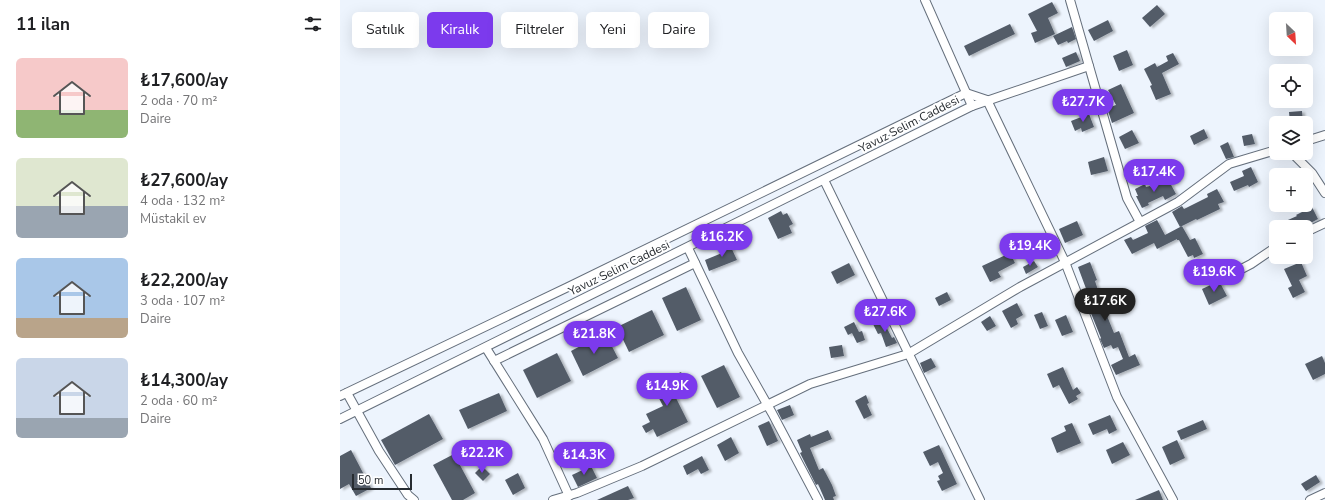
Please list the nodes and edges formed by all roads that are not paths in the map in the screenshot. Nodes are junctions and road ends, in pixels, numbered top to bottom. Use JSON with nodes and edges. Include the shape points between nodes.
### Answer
{"nodes":[{"id":1,"x":925,"y":0,"type":"edge"},
{"id":2,"x":1070,"y":0,"type":"edge"},
{"id":3,"x":1089,"y":66,"type":"junction"},
{"id":4,"x":966,"y":93,"type":"junction"},
{"id":5,"x":987,"y":100,"type":"junction"},
{"id":6,"x":972,"y":106,"type":"junction"},
{"id":7,"x":1325,"y":135,"type":"edge"},
{"id":8,"x":1313,"y":139,"type":"edge"},
{"id":9,"x":1269,"y":152,"type":"edge"},
{"id":10,"x":1299,"y":160,"type":"edge"},
{"id":11,"x":824,"y":180,"type":"junction"},
{"id":12,"x":1325,"y":193,"type":"edge"},
{"id":13,"x":1140,"y":222,"type":"junction"},
{"id":14,"x":1325,"y":223,"type":"edge"},
{"id":15,"x":1313,"y":229,"type":"edge"},
{"id":16,"x":688,"y":248,"type":"junction"},
{"id":17,"x":1269,"y":252,"type":"edge"},
{"id":18,"x":1065,"y":262,"type":"junction"},
{"id":19,"x":695,"y":263,"type":"junction"},
{"id":20,"x":1228,"y":276,"type":"dead end"},
{"id":21,"x":486,"y":348,"type":"junction"},
{"id":22,"x":908,"y":354,"type":"junction"},
{"id":23,"x":494,"y":361,"type":"junction"},
{"id":24,"x":344,"y":395,"type":"edge"},
{"id":25,"x":767,"y":405,"type":"junction"},
{"id":26,"x":357,"y":411,"type":"junction"},
{"id":27,"x":340,"y":419,"type":"edge"},
{"id":28,"x":1325,"y":493,"type":"edge"},
{"id":29,"x":569,"y":496,"type":"junction"},
{"id":30,"x":414,"y":500,"type":"edge"},
{"id":31,"x":553,"y":500,"type":"edge"},
{"id":32,"x":818,"y":500,"type":"edge"},
{"id":33,"x":980,"y":500,"type":"edge"},
{"id":34,"x":1173,"y":500,"type":"edge"},
{"id":35,"x":1310,"y":500,"type":"edge"}],
"edges":[{"from":1,"to":4,"type":"street"},
{"from":2,"to":3,"type":"street"},
{"from":3,"to":5,"type":"street","name":"Yavuz Selim Caddesi"},
{"from":3,"to":13,"type":"street","via":[[1127,198]]},
{"from":4,"to":5,"type":"street"},
{"from":4,"to":6,"type":"street"},
{"from":4,"to":24,"type":"street","name":"Yavuz Selim Caddesi"},
{"from":5,"to":6,"type":"street","name":"Yavuz Selim Caddesi"},
{"from":5,"to":18,"type":"street"},
{"from":6,"to":11,"type":"street","name":"Yavuz Selim Caddesi"},
{"from":7,"to":8,"type":"street"},
{"from":9,"to":13,"type":"street","via":[[1229,164],[1178,202]]},
{"from":10,"to":12,"type":"street","via":[[1312,173]]},
{"from":11,"to":16,"type":"street","name":"Yavuz Selim Caddesi"},
{"from":11,"to":22,"type":"street"},
{"from":13,"to":18,"type":"street"},
{"from":14,"to":15,"type":"street"},
{"from":16,"to":19,"type":"street"},
{"from":16,"to":21,"type":"street","name":"Yavuz Selim Caddesi"},
{"from":17,"to":20,"type":"street"},
{"from":18,"to":22,"type":"street"},
{"from":18,"to":34,"type":"street","via":[[1117,397]]},
{"from":19,"to":23,"type":"street"},
{"from":19,"to":25,"type":"street","via":[[738,353]]},
{"from":21,"to":23,"type":"street"},
{"from":21,"to":26,"type":"street","name":"Yavuz Selim Caddesi"},
{"from":22,"to":25,"type":"street","via":[[810,384]]},
{"from":22,"to":33,"type":"street"},
{"from":23,"to":29,"type":"street","via":[[543,439]]},
{"from":24,"to":26,"type":"street"},
{"from":25,"to":29,"type":"street","via":[[642,466]]},
{"from":25,"to":32,"type":"street"},
{"from":26,"to":27,"type":"street","name":"Yavuz Selim Caddesi"},
{"from":26,"to":30,"type":"street","via":[[379,451]]},
{"from":28,"to":35,"type":"street"},
{"from":29,"to":31,"type":"street"}]}
